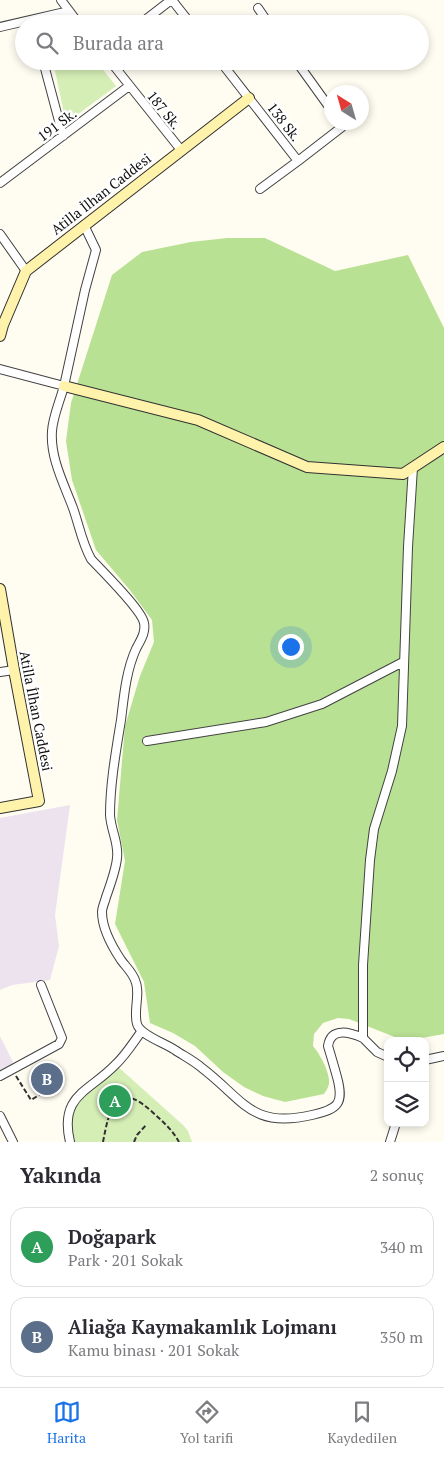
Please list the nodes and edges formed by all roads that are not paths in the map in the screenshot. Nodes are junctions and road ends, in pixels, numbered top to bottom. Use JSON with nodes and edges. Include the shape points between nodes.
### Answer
{"nodes":[{"id":1,"x":60,"y":0,"type":"edge"},
{"id":2,"x":171,"y":0,"type":"edge"},
{"id":3,"x":258,"y":8,"type":"dead end"},
{"id":4,"x":69,"y":11,"type":"junction"},
{"id":5,"x":56,"y":15,"type":"edge"},
{"id":6,"x":72,"y":15,"type":"edge"},
{"id":7,"x":152,"y":15,"type":"edge"},
{"id":8,"x":184,"y":15,"type":"edge"},
{"id":9,"x":263,"y":15,"type":"edge"},
{"id":10,"x":15,"y":25,"type":"edge"},
{"id":11,"x":0,"y":27,"type":"edge"},
{"id":12,"x":45,"y":70,"type":"edge"},
{"id":13,"x":117,"y":70,"type":"edge"},
{"id":14,"x":227,"y":70,"type":"edge"},
{"id":15,"x":302,"y":70,"type":"edge"},
{"id":16,"x":129,"y":86,"type":"junction"},
{"id":17,"x":249,"y":98,"type":"junction"},
{"id":18,"x":324,"y":100,"type":"edge"},
{"id":19,"x":335,"y":130,"type":"edge"},
{"id":20,"x":63,"y":136,"type":"junction"},
{"id":21,"x":181,"y":150,"type":"junction"},
{"id":22,"x":298,"y":161,"type":"junction"},
{"id":23,"x":0,"y":183,"type":"edge"},
{"id":24,"x":260,"y":189,"type":"dead end"},
{"id":25,"x":84,"y":225,"type":"junction"},
{"id":26,"x":0,"y":234,"type":"edge"},
{"id":27,"x":26,"y":271,"type":"junction"},
{"id":28,"x":2,"y":325,"type":"edge"},
{"id":29,"x":0,"y":336,"type":"edge"},
{"id":30,"x":0,"y":369,"type":"edge"},
{"id":31,"x":64,"y":386,"type":"junction"},
{"id":32,"x":444,"y":447,"type":"edge"},
{"id":33,"x":413,"y":467,"type":"junction"},
{"id":34,"x":0,"y":589,"type":"edge"},
{"id":35,"x":2,"y":612,"type":"edge"},
{"id":36,"x":404,"y":662,"type":"junction"},
{"id":37,"x":14,"y":670,"type":"junction"},
{"id":38,"x":0,"y":672,"type":"edge"},
{"id":39,"x":147,"y":741,"type":"dead end"},
{"id":40,"x":0,"y":808,"type":"edge"},
{"id":41,"x":41,"y":984,"type":"dead end"},
{"id":42,"x":141,"y":1032,"type":"junction"},
{"id":43,"x":363,"y":1038,"type":"junction"},
{"id":44,"x":384,"y":1055,"type":"edge"},
{"id":45,"x":444,"y":1056,"type":"edge"},
{"id":46,"x":429,"y":1061,"type":"edge"},
{"id":47,"x":0,"y":1076,"type":"edge"},
{"id":48,"x":0,"y":1116,"type":"edge"},
{"id":49,"x":395,"y":1127,"type":"edge"},
{"id":50,"x":12,"y":1142,"type":"edge"},
{"id":51,"x":70,"y":1142,"type":"edge"},
{"id":52,"x":390,"y":1142,"type":"edge"}],
"edges":[{"from":1,"to":4,"type":"street"},
{"from":2,"to":7,"type":"street"},
{"from":2,"to":8,"type":"street"},
{"from":3,"to":9,"type":"street"},
{"from":4,"to":5,"type":"street"},
{"from":4,"to":6,"type":"street"},
{"from":10,"to":11,"type":"street"},
{"from":12,"to":20,"type":"street"},
{"from":13,"to":16,"type":"street","name":"187 Sk."},
{"from":14,"to":17,"type":"street","name":"138 Sk."},
{"from":15,"to":18,"type":"street"},
{"from":16,"to":20,"type":"street","name":"191 Sk."},
{"from":16,"to":21,"type":"street","name":"187 Sk."},
{"from":17,"to":21,"type":"street","name":"Atilla İlhan Caddesi"},
{"from":17,"to":22,"type":"street","name":"138 Sk."},
{"from":19,"to":22,"type":"street"},
{"from":20,"to":23,"type":"street","name":"191 Sk."},
{"from":21,"to":25,"type":"street","name":"Atilla İlhan Caddesi"},
{"from":22,"to":24,"type":"street","name":"138 Sk."},
{"from":25,"to":27,"type":"street","name":"Atilla İlhan Caddesi"},
{"from":25,"to":31,"type":"street","via":[[96,250],[84,290]]},
{"from":26,"to":27,"type":"street"},
{"from":27,"to":28,"type":"street","name":"Atilla İlhan Caddesi"},
{"from":28,"to":29,"type":"street","name":"Atilla İlhan Caddesi"},
{"from":30,"to":31,"type":"street"},
{"from":31,"to":33,"type":"street","via":[[198,420],[307,467],[403,474]]},
{"from":31,"to":42,"type":"street","via":[[52,432],[53,451],[61,479],[86,550],[141,614],[145,626],[129,668],[119,727],[110,800],[110,818],[118,847],[117,861],[102,912],[112,945],[136,982],[136,1021]]},
{"from":32,"to":33,"type":"street"},
{"from":33,"to":36,"type":"street"},
{"from":34,"to":35,"type":"street","name":"Atilla İlhan Caddesi"},
{"from":35,"to":37,"type":"street","name":"Atilla İlhan Caddesi"},
{"from":36,"to":39,"type":"street","via":[[322,704],[266,722]]},
{"from":36,"to":43,"type":"street","via":[[402,726],[374,829],[370,860],[363,965]]},
{"from":37,"to":38,"type":"street"},
{"from":37,"to":40,"type":"street","name":"Atilla İlhan Caddesi","via":[[39,801]]},
{"from":41,"to":47,"type":"street","via":[[62,1041]]},
{"from":42,"to":43,"type":"street","via":[[202,1068],[243,1106],[279,1119],[295,1119],[334,1106],[340,1091],[329,1040],[333,1035],[348,1032]]},
{"from":42,"to":51,"type":"street","via":[[116,1065],[78,1095],[68,1117]]},
{"from":43,"to":44,"type":"street"},
{"from":45,"to":46,"type":"street"},
{"from":48,"to":50,"type":"street"},
{"from":49,"to":52,"type":"street"}]}
